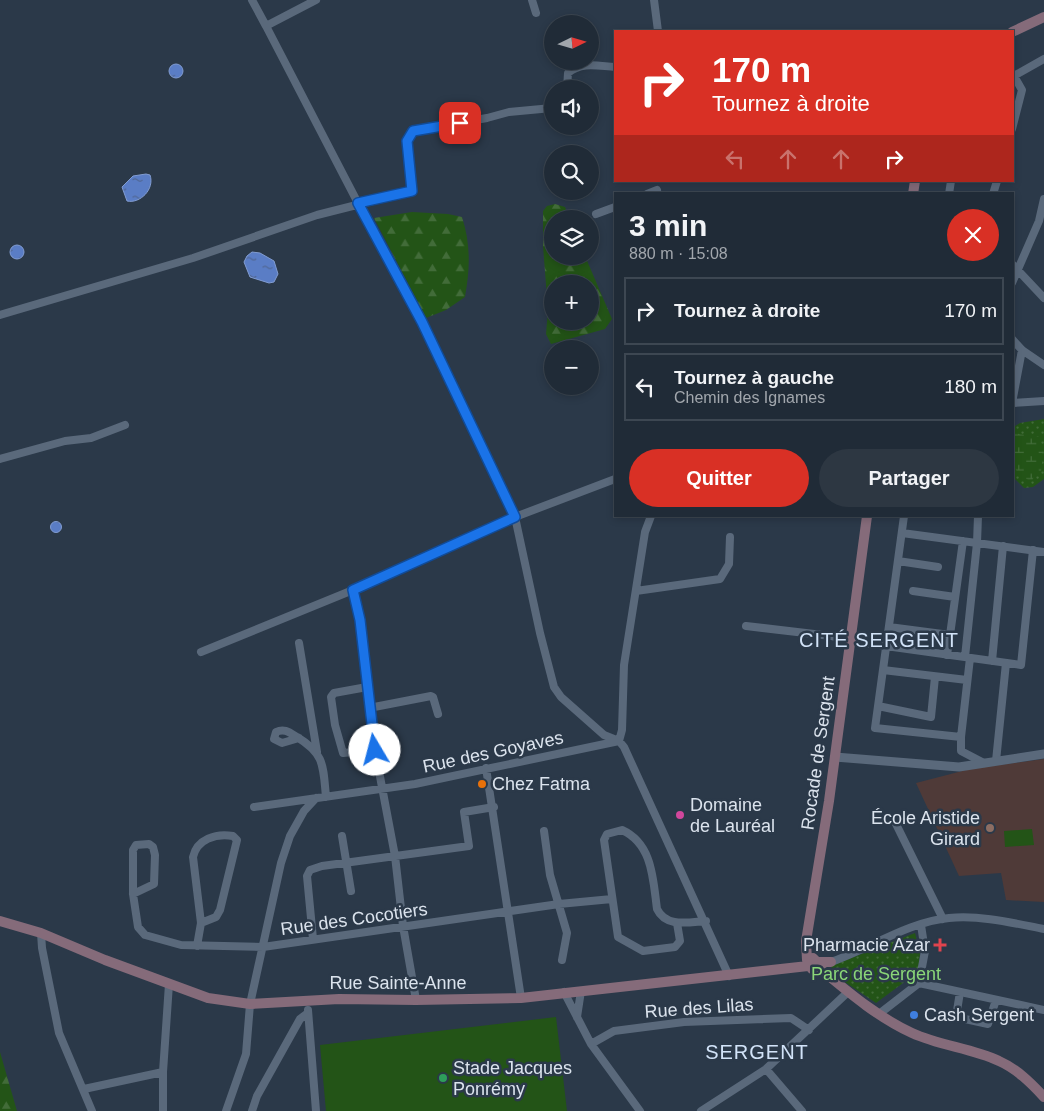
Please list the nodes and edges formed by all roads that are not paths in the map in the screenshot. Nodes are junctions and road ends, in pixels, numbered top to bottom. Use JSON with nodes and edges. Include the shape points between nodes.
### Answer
{"nodes":[{"id":1,"x":252,"y":0,"type":"edge"},
{"id":2,"x":316,"y":0,"type":"edge"},
{"id":3,"x":532,"y":0,"type":"edge"},
{"id":4,"x":654,"y":0,"type":"edge"},
{"id":5,"x":536,"y":13,"type":"dead end"},
{"id":6,"x":1044,"y":17,"type":"edge"},
{"id":7,"x":266,"y":26,"type":"junction"},
{"id":8,"x":658,"y":30,"type":"edge"},
{"id":9,"x":1014,"y":31,"type":"edge"},
{"id":10,"x":1044,"y":59,"type":"edge"},
{"id":11,"x":1036,"y":63,"type":"junction"},
{"id":12,"x":1044,"y":66,"type":"edge"},
{"id":13,"x":614,"y":67,"type":"edge"},
{"id":14,"x":1014,"y":75,"type":"edge"},
{"id":15,"x":1014,"y":78,"type":"edge"},
{"id":16,"x":568,"y":80,"type":"edge"},
{"id":17,"x":544,"y":109,"type":"edge"},
{"id":18,"x":1014,"y":122,"type":"edge"},
{"id":19,"x":657,"y":190,"type":"dead end"},
{"id":20,"x":652,"y":192,"type":"edge"},
{"id":21,"x":1044,"y":198,"type":"edge"},
{"id":22,"x":358,"y":203,"type":"junction"},
{"id":23,"x":614,"y":207,"type":"edge"},
{"id":24,"x":599,"y":213,"type":"edge"},
{"id":25,"x":1015,"y":266,"type":"edge"},
{"id":26,"x":1044,"y":298,"type":"edge"},
{"id":27,"x":0,"y":316,"type":"edge"},
{"id":28,"x":1014,"y":342,"type":"edge"},
{"id":29,"x":1022,"y":350,"type":"junction"},
{"id":30,"x":1044,"y":365,"type":"edge"},
{"id":31,"x":1014,"y":397,"type":"edge"},
{"id":32,"x":1044,"y":401,"type":"edge"},
{"id":33,"x":1014,"y":403,"type":"edge"},
{"id":34,"x":125,"y":425,"type":"dead end"},
{"id":35,"x":0,"y":459,"type":"edge"},
{"id":36,"x":614,"y":479,"type":"edge"},
{"id":37,"x":515,"y":517,"type":"junction"},
{"id":38,"x":651,"y":517,"type":"edge"},
{"id":39,"x":867,"y":517,"type":"edge"},
{"id":40,"x":904,"y":517,"type":"edge"},
{"id":41,"x":978,"y":517,"type":"edge"},
{"id":42,"x":902,"y":533,"type":"junction"},
{"id":43,"x":730,"y":537,"type":"dead end"},
{"id":44,"x":963,"y":541,"type":"junction"},
{"id":45,"x":978,"y":543,"type":"junction"},
{"id":46,"x":1003,"y":546,"type":"junction"},
{"id":47,"x":1034,"y":550,"type":"junction"},
{"id":48,"x":1044,"y":552,"type":"edge"},
{"id":49,"x":898,"y":560,"type":"junction"},
{"id":50,"x":938,"y":567,"type":"dead end"},
{"id":51,"x":353,"y":590,"type":"junction"},
{"id":52,"x":636,"y":591,"type":"junction"},
{"id":53,"x":913,"y":591,"type":"dead end"},
{"id":54,"x":955,"y":597,"type":"junction"},
{"id":55,"x":746,"y":626,"type":"dead end"},
{"id":56,"x":889,"y":627,"type":"junction"},
{"id":57,"x":950,"y":635,"type":"junction"},
{"id":58,"x":850,"y":641,"type":"junction"},
{"id":59,"x":299,"y":643,"type":"dead end"},
{"id":60,"x":886,"y":646,"type":"junction"},
{"id":61,"x":201,"y":652,"type":"dead end"},
{"id":62,"x":947,"y":655,"type":"junction"},
{"id":63,"x":967,"y":658,"type":"junction"},
{"id":64,"x":992,"y":661,"type":"junction"},
{"id":65,"x":1006,"y":663,"type":"junction"},
{"id":66,"x":883,"y":670,"type":"junction"},
{"id":67,"x":935,"y":677,"type":"junction"},
{"id":68,"x":967,"y":680,"type":"junction"},
{"id":69,"x":366,"y":687,"type":"junction"},
{"id":70,"x":878,"y":706,"type":"junction"},
{"id":71,"x":369,"y":708,"type":"junction"},
{"id":72,"x":438,"y":714,"type":"dead end"},
{"id":73,"x":961,"y":737,"type":"junction"},
{"id":74,"x":299,"y":738,"type":"dead end"},
{"id":75,"x":619,"y":741,"type":"junction"},
{"id":76,"x":375,"y":750,"type":"junction"},
{"id":77,"x":961,"y":751,"type":"junction"},
{"id":78,"x":317,"y":752,"type":"junction"},
{"id":79,"x":1044,"y":754,"type":"edge"},
{"id":80,"x":835,"y":757,"type":"junction"},
{"id":81,"x":996,"y":762,"type":"junction"},
{"id":82,"x":984,"y":763,"type":"junction"},
{"id":83,"x":961,"y":766,"type":"junction"},
{"id":84,"x":486,"y":768,"type":"junction"},
{"id":85,"x":384,"y":788,"type":"junction"},
{"id":86,"x":326,"y":797,"type":"junction"},
{"id":87,"x":316,"y":798,"type":"junction"},
{"id":88,"x":254,"y":807,"type":"dead end"},
{"id":89,"x":494,"y":807,"type":"junction"},
{"id":90,"x":896,"y":824,"type":"dead end"},
{"id":91,"x":544,"y":831,"type":"dead end"},
{"id":92,"x":342,"y":836,"type":"dead end"},
{"id":93,"x":395,"y":856,"type":"junction"},
{"id":94,"x":346,"y":863,"type":"junction"},
{"id":95,"x":351,"y":891,"type":"dead end"},
{"id":96,"x":133,"y":894,"type":"junction"},
{"id":97,"x":612,"y":899,"type":"junction"},
{"id":98,"x":559,"y":904,"type":"junction"},
{"id":99,"x":507,"y":913,"type":"junction"},
{"id":100,"x":943,"y":919,"type":"junction"},
{"id":101,"x":0,"y":921,"type":"edge"},
{"id":102,"x":706,"y":921,"type":"junction"},
{"id":103,"x":202,"y":923,"type":"junction"},
{"id":104,"x":677,"y":923,"type":"junction"},
{"id":105,"x":403,"y":926,"type":"junction"},
{"id":106,"x":921,"y":926,"type":"junction"},
{"id":107,"x":1044,"y":929,"type":"edge"},
{"id":108,"x":41,"y":933,"type":"junction"},
{"id":109,"x":313,"y":939,"type":"junction"},
{"id":110,"x":197,"y":946,"type":"junction"},
{"id":111,"x":263,"y":947,"type":"junction"},
{"id":112,"x":562,"y":960,"type":"dead end"},
{"id":113,"x":831,"y":962,"type":"joint"},
{"id":114,"x":813,"y":966,"type":"junction"},
{"id":115,"x":729,"y":976,"type":"junction"},
{"id":116,"x":919,"y":983,"type":"junction"},
{"id":117,"x":169,"y":984,"type":"junction"},
{"id":118,"x":581,"y":991,"type":"junction"},
{"id":119,"x":564,"y":992,"type":"junction"},
{"id":120,"x":848,"y":992,"type":"junction"},
{"id":121,"x":960,"y":992,"type":"junction"},
{"id":122,"x":521,"y":998,"type":"junction"},
{"id":123,"x":416,"y":1000,"type":"junction"},
{"id":124,"x":996,"y":1000,"type":"junction"},
{"id":125,"x":306,"y":1001,"type":"junction"},
{"id":126,"x":250,"y":1004,"type":"junction"},
{"id":127,"x":1044,"y":1010,"type":"edge"},
{"id":128,"x":308,"y":1013,"type":"junction"},
{"id":129,"x":879,"y":1014,"type":"junction"},
{"id":130,"x":577,"y":1017,"type":"junction"},
{"id":131,"x":809,"y":1030,"type":"junction"},
{"id":132,"x":591,"y":1044,"type":"junction"},
{"id":133,"x":766,"y":1070,"type":"junction"},
{"id":134,"x":162,"y":1072,"type":"junction"},
{"id":135,"x":84,"y":1089,"type":"junction"},
{"id":136,"x":1043,"y":1095,"type":"edge"},
{"id":137,"x":796,"y":1105,"type":"junction"},
{"id":138,"x":92,"y":1111,"type":"edge"},
{"id":139,"x":163,"y":1111,"type":"edge"},
{"id":140,"x":226,"y":1111,"type":"edge"},
{"id":141,"x":252,"y":1111,"type":"edge"},
{"id":142,"x":316,"y":1111,"type":"edge"},
{"id":143,"x":640,"y":1111,"type":"edge"},
{"id":144,"x":701,"y":1111,"type":"edge"},
{"id":145,"x":788,"y":1111,"type":"edge"},
{"id":146,"x":802,"y":1111,"type":"edge"}],
"edges":[{"from":1,"to":7,"type":"street"},
{"from":2,"to":7,"type":"street"},
{"from":3,"to":5,"type":"street"},
{"from":4,"to":8,"type":"street"},
{"from":6,"to":9,"type":"main road"},
{"from":7,"to":22,"type":"street"},
{"from":10,"to":11,"type":"street"},
{"from":11,"to":12,"type":"street"},
{"from":11,"to":14,"type":"street"},
{"from":13,"to":16,"type":"street","via":[[583,65],[568,73]]},
{"from":15,"to":18,"type":"street","via":[[1022,90]]},
{"from":17,"to":22,"type":"street","via":[[509,112],[413,131],[407,141],[412,191]]},
{"from":19,"to":20,"type":"street"},
{"from":21,"to":25,"type":"street","via":[[1039,221]]},
{"from":22,"to":27,"type":"street","via":[[193,258]]},
{"from":22,"to":37,"type":"street","via":[[422,322]]},
{"from":23,"to":24,"type":"street"},
{"from":25,"to":26,"type":"street"},
{"from":28,"to":29,"type":"street"},
{"from":29,"to":30,"type":"street"},
{"from":29,"to":31,"type":"street"},
{"from":32,"to":33,"type":"street"},
{"from":34,"to":35,"type":"street","via":[[91,438],[65,441]]},
{"from":36,"to":37,"type":"street"},
{"from":37,"to":51,"type":"street"},
{"from":37,"to":75,"type":"street","via":[[554,687],[560,697],[604,735]]},
{"from":38,"to":52,"type":"street","via":[[645,532]]},
{"from":39,"to":58,"type":"main road","name":"Rocade de Sergent"},
{"from":40,"to":42,"type":"street"},
{"from":41,"to":45,"type":"street"},
{"from":42,"to":44,"type":"street"},
{"from":42,"to":49,"type":"street"},
{"from":43,"to":52,"type":"street","via":[[729,564],[720,579]]},
{"from":44,"to":45,"type":"street"},
{"from":44,"to":54,"type":"street"},
{"from":45,"to":46,"type":"street"},
{"from":45,"to":63,"type":"street"},
{"from":46,"to":47,"type":"street"},
{"from":46,"to":64,"type":"street"},
{"from":47,"to":48,"type":"street"},
{"from":47,"to":65,"type":"street","via":[[1021,665]]},
{"from":49,"to":50,"type":"street"},
{"from":49,"to":56,"type":"street"},
{"from":51,"to":61,"type":"street"},
{"from":51,"to":69,"type":"street","via":[[360,620]]},
{"from":52,"to":75,"type":"street","via":[[624,665]]},
{"from":53,"to":54,"type":"street"},
{"from":54,"to":57,"type":"street"},
{"from":55,"to":58,"type":"street"},
{"from":56,"to":57,"type":"street"},
{"from":56,"to":60,"type":"street"},
{"from":57,"to":62,"type":"street"},
{"from":58,"to":60,"type":"street"},
{"from":58,"to":80,"type":"main road","name":"Rocade de Sergent"},
{"from":59,"to":78,"type":"street"},
{"from":60,"to":62,"type":"street"},
{"from":60,"to":66,"type":"street"},
{"from":62,"to":63,"type":"street"},
{"from":63,"to":64,"type":"street"},
{"from":63,"to":68,"type":"street"},
{"from":64,"to":65,"type":"street"},
{"from":65,"to":81,"type":"street"},
{"from":66,"to":67,"type":"street"},
{"from":66,"to":70,"type":"street"},
{"from":67,"to":68,"type":"street"},
{"from":67,"to":70,"type":"street","via":[[930,717]]},
{"from":68,"to":73,"type":"street"},
{"from":69,"to":71,"type":"street"},
{"from":69,"to":76,"type":"street","via":[[334,693],[331,697],[332,713],[343,753]]},
{"from":70,"to":73,"type":"street","via":[[875,728]]},
{"from":71,"to":72,"type":"street","via":[[432,696]]},
{"from":71,"to":76,"type":"street"},
{"from":73,"to":77,"type":"street"},
{"from":74,"to":78,"type":"street"},
{"from":75,"to":84,"type":"street","name":"Rue des Goyaves"},
{"from":75,"to":102,"type":"street"},
{"from":76,"to":85,"type":"street"},
{"from":77,"to":82,"type":"street"},
{"from":77,"to":83,"type":"street"},
{"from":78,"to":86,"type":"street","via":[[323,766]]},
{"from":79,"to":81,"type":"street"},
{"from":80,"to":83,"type":"street","via":[[925,766]]},
{"from":80,"to":114,"type":"main road","name":"Rocade de Sergent","via":[[806,941]]},
{"from":81,"to":82,"type":"street"},
{"from":82,"to":83,"type":"street"},
{"from":84,"to":85,"type":"street","name":"Rue des Goyaves"},
{"from":84,"to":89,"type":"street"},
{"from":85,"to":86,"type":"street","name":"Rue des Goyaves"},
{"from":85,"to":93,"type":"street"},
{"from":86,"to":87,"type":"street","name":"Rue des Goyaves"},
{"from":87,"to":88,"type":"street","name":"Rue des Goyaves"},
{"from":87,"to":111,"type":"street","via":[[304,811],[290,836],[271,902]]},
{"from":89,"to":93,"type":"street","via":[[464,812],[469,846]]},
{"from":89,"to":99,"type":"street"},
{"from":90,"to":100,"type":"street"},
{"from":91,"to":98,"type":"street","via":[[546,858]]},
{"from":92,"to":94,"type":"street"},
{"from":93,"to":94,"type":"street"},
{"from":93,"to":105,"type":"street"},
{"from":94,"to":95,"type":"street"},
{"from":94,"to":109,"type":"street","via":[[315,868],[308,873]]},
{"from":96,"to":96,"type":"street","name":"Rue des Cocotiers","via":[[133,850],[136,845],[149,844],[155,855],[154,884]]},
{"from":96,"to":110,"type":"street","name":"Rue des Cocotiers","via":[[138,927],[145,935]]},
{"from":97,"to":98,"type":"street","name":"Rue des Cocotiers"},
{"from":97,"to":104,"type":"street","via":[[618,937],[639,950],[647,952],[677,946],[680,941]]},
{"from":97,"to":104,"type":"street","via":[[604,840],[611,832],[622,830],[648,856],[659,913]]},
{"from":98,"to":99,"type":"street","name":"Rue des Cocotiers"},
{"from":98,"to":112,"type":"street","via":[[567,933]]},
{"from":99,"to":105,"type":"street","name":"Rue des Cocotiers"},
{"from":99,"to":122,"type":"street"},
{"from":100,"to":106,"type":"street"},
{"from":100,"to":107,"type":"street","via":[[978,918]]},
{"from":101,"to":108,"type":"main road","name":"Rue Sainte-Anne"},
{"from":102,"to":104,"type":"street"},
{"from":102,"to":115,"type":"street"},
{"from":103,"to":103,"type":"street","via":[[193,857],[195,849],[209,838],[233,836],[237,840],[236,852],[220,910],[216,917]]},
{"from":103,"to":110,"type":"street"},
{"from":105,"to":109,"type":"street","name":"Rue des Cocotiers"},
{"from":105,"to":123,"type":"street"},
{"from":106,"to":113,"type":"street"},
{"from":106,"to":116,"type":"street","via":[[925,951]]},
{"from":108,"to":117,"type":"main road","name":"Rue Sainte-Anne"},
{"from":108,"to":135,"type":"street","via":[[59,1033]]},
{"from":109,"to":111,"type":"street","name":"Rue des Cocotiers"},
{"from":110,"to":111,"type":"street","name":"Rue des Cocotiers"},
{"from":111,"to":126,"type":"street"},
{"from":113,"to":114,"type":"main road","name":"Rue Sainte-Anne"},
{"from":114,"to":115,"type":"main road","name":"Rue Sainte-Anne"},
{"from":114,"to":120,"type":"main road"},
{"from":115,"to":118,"type":"main road","name":"Rue Sainte-Anne"},
{"from":116,"to":121,"type":"street"},
{"from":116,"to":129,"type":"street"},
{"from":117,"to":126,"type":"main road","name":"Rue Sainte-Anne","via":[[208,998]]},
{"from":117,"to":134,"type":"street"},
{"from":118,"to":119,"type":"main road","name":"Rue Sainte-Anne"},
{"from":118,"to":130,"type":"street"},
{"from":119,"to":122,"type":"main road","name":"Rue Sainte-Anne"},
{"from":119,"to":130,"type":"street"},
{"from":120,"to":129,"type":"main road"},
{"from":120,"to":131,"type":"street"},
{"from":121,"to":124,"type":"street"},
{"from":121,"to":124,"type":"street","via":[[956,1017],[964,1019],[988,1024]]},
{"from":122,"to":123,"type":"main road","name":"Rue Sainte-Anne"},
{"from":123,"to":125,"type":"main road","name":"Rue Sainte-Anne"},
{"from":124,"to":127,"type":"street"},
{"from":125,"to":126,"type":"main road","name":"Rue Sainte-Anne"},
{"from":125,"to":128,"type":"street"},
{"from":126,"to":140,"type":"street","via":[[246,1054]]},
{"from":128,"to":141,"type":"street","via":[[300,1019],[257,1096]]},
{"from":128,"to":142,"type":"street"},
{"from":129,"to":136,"type":"main road","via":[[913,1034],[998,1060]]},
{"from":130,"to":132,"type":"street"},
{"from":131,"to":132,"type":"street","name":"Rue des Lilas","via":[[791,1018],[684,1022],[614,1031]]},
{"from":131,"to":133,"type":"street"},
{"from":132,"to":143,"type":"street"},
{"from":133,"to":137,"type":"street"},
{"from":133,"to":144,"type":"street"},
{"from":134,"to":135,"type":"street"},
{"from":134,"to":139,"type":"street"},
{"from":135,"to":138,"type":"street"},
{"from":137,"to":145,"type":"street"},
{"from":137,"to":146,"type":"street"}]}
